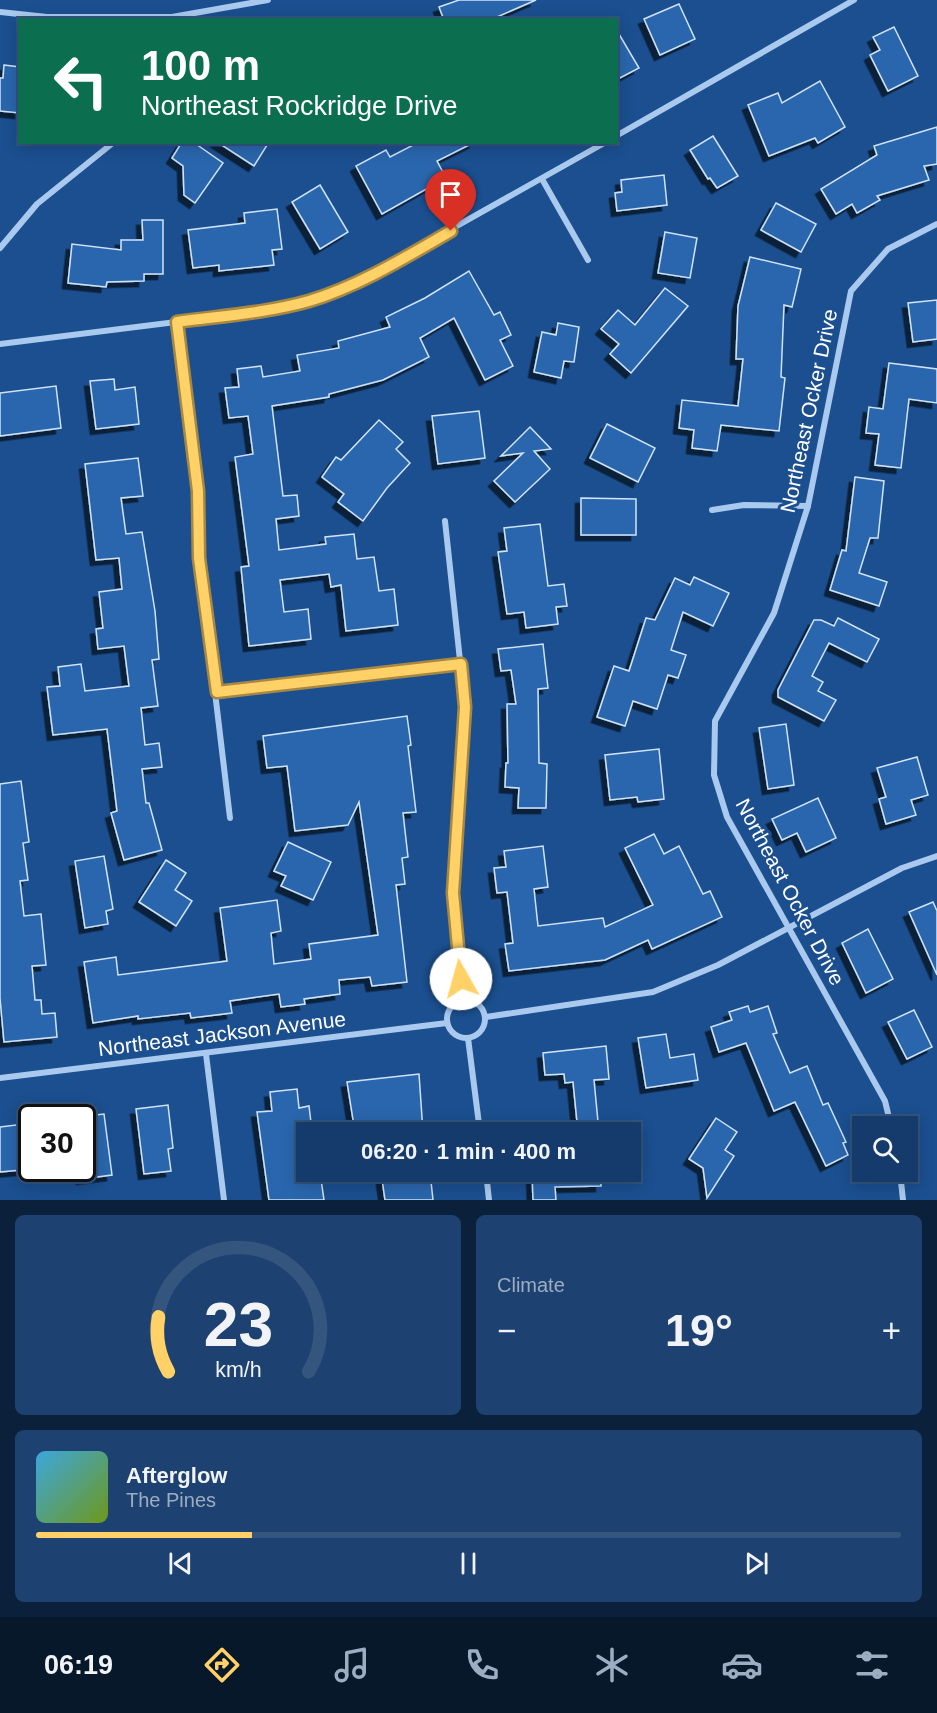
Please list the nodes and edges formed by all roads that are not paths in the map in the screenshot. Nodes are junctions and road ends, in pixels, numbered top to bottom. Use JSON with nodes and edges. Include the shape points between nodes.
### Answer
{"nodes":[{"id":1,"x":268,"y":0,"type":"edge"},
{"id":2,"x":854,"y":0,"type":"edge"},
{"id":3,"x":0,"y":12,"type":"edge"},
{"id":4,"x":172,"y":18,"type":"edge"},
{"id":5,"x":618,"y":135,"type":"edge"},
{"id":6,"x":112,"y":144,"type":"edge"},
{"id":7,"x":603,"y":144,"type":"edge"},
{"id":8,"x":542,"y":179,"type":"junction"},
{"id":9,"x":937,"y":224,"type":"edge"},
{"id":10,"x":0,"y":248,"type":"edge"},
{"id":11,"x":588,"y":260,"type":"dead end"},
{"id":12,"x":177,"y":322,"type":"junction"},
{"id":13,"x":0,"y":345,"type":"edge"},
{"id":14,"x":808,"y":506,"type":"junction"},
{"id":15,"x":712,"y":510,"type":"dead end"},
{"id":16,"x":445,"y":521,"type":"dead end"},
{"id":17,"x":461,"y":664,"type":"junction"},
{"id":18,"x":217,"y":692,"type":"junction"},
{"id":19,"x":230,"y":818,"type":"dead end"},
{"id":20,"x":937,"y":856,"type":"edge"},
{"id":21,"x":788,"y":927,"type":"junction"},
{"id":22,"x":464,"y":1000,"type":"junction"},
{"id":23,"x":486,"y":1017,"type":"junction"},
{"id":24,"x":447,"y":1023,"type":"junction"},
{"id":25,"x":468,"y":1038,"type":"junction"},
{"id":26,"x":206,"y":1054,"type":"junction"},
{"id":27,"x":0,"y":1078,"type":"edge"},
{"id":28,"x":889,"y":1116,"type":"edge"},
{"id":29,"x":479,"y":1122,"type":"edge"},
{"id":30,"x":487,"y":1182,"type":"edge"},
{"id":31,"x":901,"y":1182,"type":"edge"},
{"id":32,"x":224,"y":1200,"type":"edge"},
{"id":33,"x":489,"y":1200,"type":"edge"},
{"id":34,"x":903,"y":1200,"type":"edge"}],
"edges":[{"from":1,"to":4,"type":"street"},
{"from":2,"to":5,"type":"street"},
{"from":3,"to":4,"type":"street","via":[[47,17]]},
{"from":6,"to":10,"type":"street","via":[[37,204]]},
{"from":7,"to":8,"type":"street"},
{"from":8,"to":11,"type":"street"},
{"from":8,"to":12,"type":"street","via":[[350,286],[264,311]]},
{"from":9,"to":14,"type":"street","name":"Northeast Ocker Drive","via":[[888,249],[851,291]]},
{"from":12,"to":13,"type":"street"},
{"from":12,"to":18,"type":"street","via":[[198,491],[199,558]]},
{"from":14,"to":15,"type":"street","via":[[744,505]]},
{"from":14,"to":21,"type":"street","name":"Northeast Ocker Drive","via":[[774,613],[715,721],[714,775],[727,817]]},
{"from":16,"to":17,"type":"street"},
{"from":17,"to":18,"type":"street"},
{"from":17,"to":22,"type":"street","via":[[465,707],[453,915]]},
{"from":18,"to":19,"type":"street"},
{"from":20,"to":21,"type":"street","via":[[902,868]]},
{"from":21,"to":23,"type":"street","via":[[718,965],[652,992]]},
{"from":21,"to":28,"type":"street","name":"Northeast Ocker Drive","via":[[885,1101]]},
{"from":22,"to":23,"type":"street","via":[[475,1002]]},
{"from":22,"to":24,"type":"street","via":[[452,1006]]},
{"from":23,"to":25,"type":"street","via":[[479,1034]]},
{"from":24,"to":25,"type":"street","via":[[453,1033]]},
{"from":24,"to":26,"type":"street","name":"Northeast Jackson Avenue"},
{"from":25,"to":29,"type":"street"},
{"from":26,"to":27,"type":"street","name":"Northeast Jackson Avenue"},
{"from":26,"to":32,"type":"street"},
{"from":30,"to":33,"type":"street"},
{"from":31,"to":34,"type":"street"}]}
